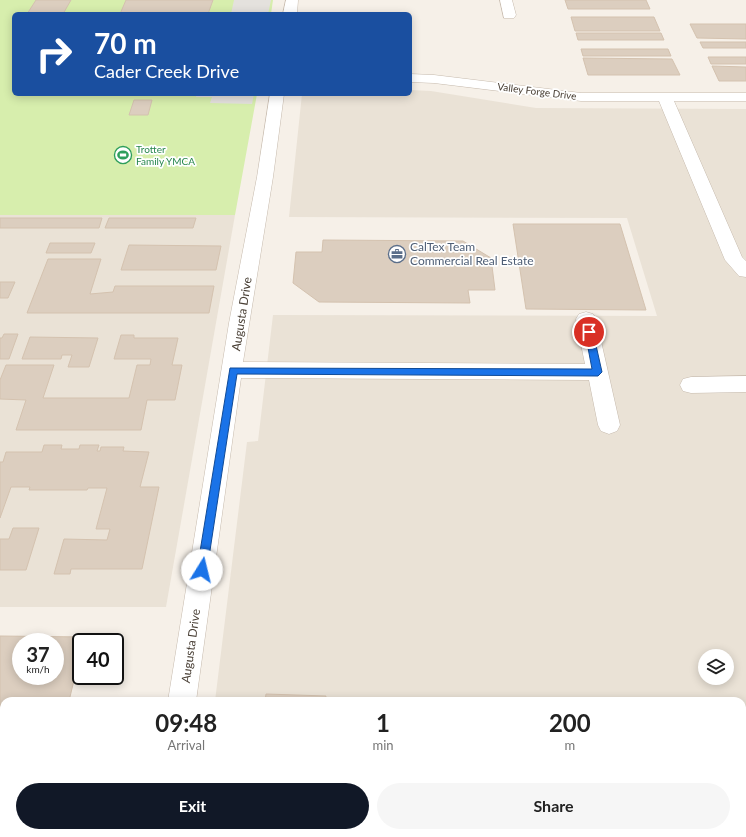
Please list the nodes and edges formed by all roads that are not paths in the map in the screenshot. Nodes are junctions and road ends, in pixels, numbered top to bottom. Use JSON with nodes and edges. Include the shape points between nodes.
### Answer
{"nodes":[{"id":1,"x":292,"y":0,"type":"edge"},
{"id":2,"x":506,"y":0,"type":"edge"},
{"id":3,"x":290,"y":12,"type":"edge"},
{"id":4,"x":508,"y":14,"type":"dead end"},
{"id":5,"x":412,"y":78,"type":"edge"},
{"id":6,"x":277,"y":96,"type":"edge"},
{"id":7,"x":665,"y":97,"type":"junction"},
{"id":8,"x":746,"y":97,"type":"edge"},
{"id":9,"x":742,"y":263,"type":"edge"},
{"id":10,"x":586,"y":319,"type":"dead end"},
{"id":11,"x":233,"y":370,"type":"junction"},
{"id":12,"x":598,"y":372,"type":"junction"},
{"id":13,"x":691,"y":384,"type":"dead end"},
{"id":14,"x":746,"y":384,"type":"edge"},
{"id":15,"x":609,"y":425,"type":"dead end"},
{"id":16,"x":183,"y":697,"type":"edge"}],
"edges":[{"from":1,"to":3,"type":"street"},
{"from":2,"to":4,"type":"street"},
{"from":5,"to":7,"type":"street","name":"Valley Forge Drive","via":[[568,96]]},
{"from":6,"to":11,"type":"street","name":"Augusta Drive"},
{"from":7,"to":8,"type":"street","name":"Valley Forge Drive"},
{"from":7,"to":9,"type":"street"},
{"from":10,"to":12,"type":"street"},
{"from":11,"to":12,"type":"street"},
{"from":11,"to":16,"type":"street","name":"Augusta Drive"},
{"from":12,"to":15,"type":"street"},
{"from":13,"to":14,"type":"street"}]}
